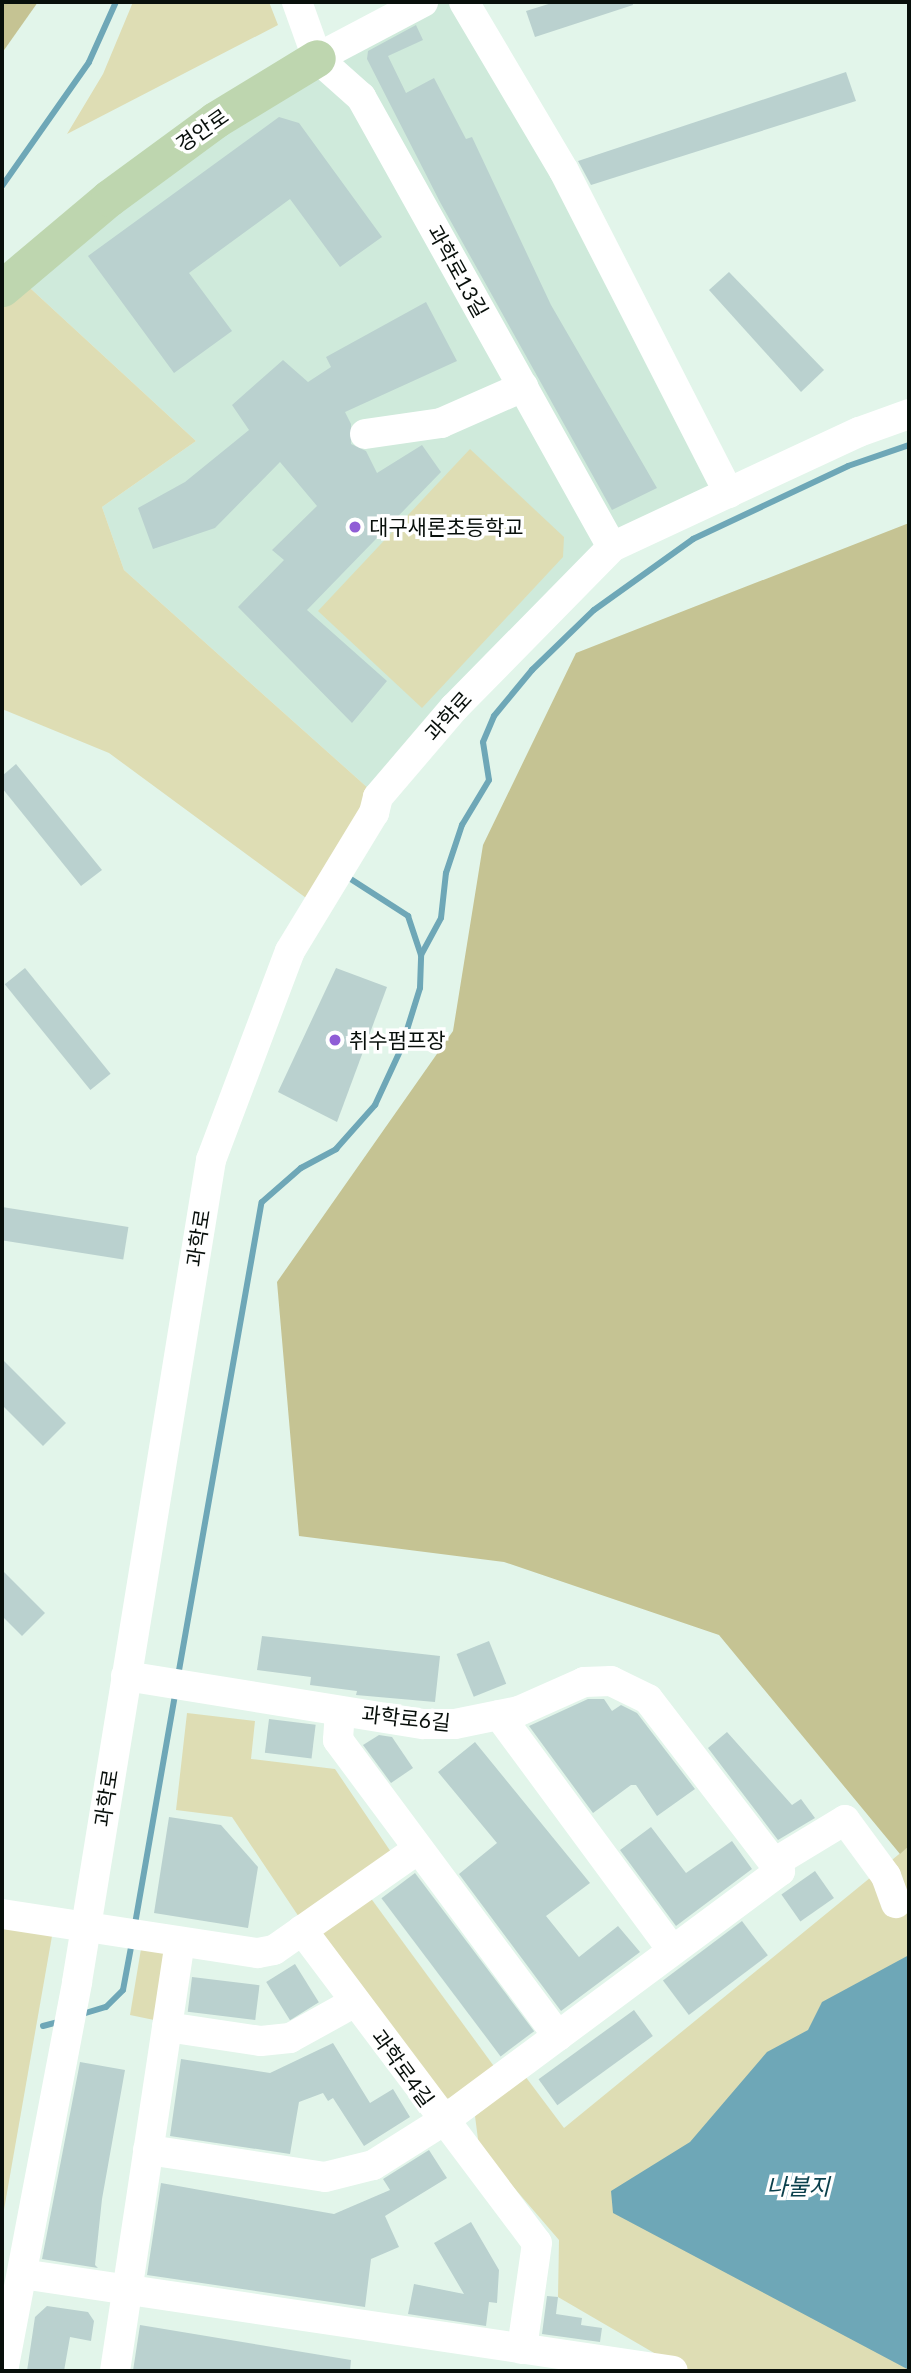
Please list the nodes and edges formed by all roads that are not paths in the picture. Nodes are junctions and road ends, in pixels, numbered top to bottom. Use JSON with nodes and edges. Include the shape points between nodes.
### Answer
{"nodes":[{"id":1,"x":297,"y":2,"type":"edge"},
{"id":2,"x":423,"y":2,"type":"edge"},
{"id":3,"x":464,"y":2,"type":"edge"},
{"id":4,"x":317,"y":58,"type":"junction"},
{"id":5,"x":2,"y":288,"type":"edge"},
{"id":6,"x":523,"y":387,"type":"junction"},
{"id":7,"x":909,"y":414,"type":"edge"},
{"id":8,"x":365,"y":434,"type":"dead end"},
{"id":9,"x":729,"y":493,"type":"junction"},
{"id":10,"x":612,"y":547,"type":"junction"},
{"id":11,"x":126,"y":1676,"type":"junction"},
{"id":12,"x":341,"y":1711,"type":"junction"},
{"id":13,"x":499,"y":1715,"type":"junction"},
{"id":14,"x":418,"y":1849,"type":"junction"},
{"id":15,"x":777,"y":1867,"type":"junction"},
{"id":16,"x":901,"y":1904,"type":"edge"},
{"id":17,"x":2,"y":1914,"type":"edge"},
{"id":18,"x":85,"y":1927,"type":"junction"},
{"id":19,"x":302,"y":1930,"type":"junction"},
{"id":20,"x":166,"y":1940,"type":"junction"},
{"id":21,"x":673,"y":1950,"type":"junction"},
{"id":22,"x":355,"y":2002,"type":"junction"},
{"id":23,"x":167,"y":2027,"type":"junction"},
{"id":24,"x":558,"y":2036,"type":"junction"},
{"id":25,"x":443,"y":2121,"type":"junction"},
{"id":26,"x":148,"y":2150,"type":"junction"},
{"id":27,"x":22,"y":2274,"type":"junction"},
{"id":28,"x":127,"y":2290,"type":"junction"},
{"id":29,"x":522,"y":2349,"type":"junction"},
{"id":30,"x":3,"y":2371,"type":"edge"},
{"id":31,"x":115,"y":2371,"type":"edge"},
{"id":32,"x":673,"y":2371,"type":"edge"}],
"edges":[{"from":1,"to":4,"type":"street","name":"과학로13길"},
{"from":2,"to":4,"type":"street","name":"경안로"},
{"from":3,"to":9,"type":"street","via":[[564,172]]},
{"from":4,"to":5,"type":"main road","name":"경안로","via":[[215,120],[109,198]]},
{"from":4,"to":6,"type":"street","name":"과학로13길","via":[[361,97]]},
{"from":6,"to":8,"type":"street","via":[[441,423]]},
{"from":6,"to":10,"type":"street","name":"과학로13길"},
{"from":7,"to":9,"type":"street","name":"과학로"},
{"from":9,"to":10,"type":"street","name":"과학로"},
{"from":10,"to":11,"type":"street","name":"과학로","via":[[454,708],[377,797],[373,814],[290,951],[211,1160]]},
{"from":11,"to":12,"type":"street","name":"과학로6길"},
{"from":11,"to":18,"type":"street","name":"과학로"},
{"from":12,"to":13,"type":"street","name":"과학로6길","via":[[423,1724],[455,1724]]},
{"from":12,"to":14,"type":"street","via":[[338,1740]]},
{"from":13,"to":15,"type":"street","name":"과학로6길","via":[[584,1682],[629,1686],[648,1699]]},
{"from":13,"to":21,"type":"street"},
{"from":14,"to":19,"type":"street"},
{"from":14,"to":24,"type":"street"},
{"from":15,"to":16,"type":"street","via":[[845,1820]]},
{"from":15,"to":21,"type":"street"},
{"from":17,"to":18,"type":"street"},
{"from":18,"to":20,"type":"street"},
{"from":18,"to":27,"type":"street","name":"과학로"},
{"from":19,"to":20,"type":"street","via":[[274,1950],[258,1954]]},
{"from":19,"to":22,"type":"street","name":"과학로4길"},
{"from":20,"to":23,"type":"street"},
{"from":21,"to":24,"type":"street"},
{"from":22,"to":23,"type":"street","via":[[290,2038],[261,2041]]},
{"from":22,"to":25,"type":"street","name":"과학로4길"},
{"from":23,"to":26,"type":"street"},
{"from":24,"to":25,"type":"street"},
{"from":25,"to":26,"type":"street","via":[[373,2165],[325,2177]]},
{"from":25,"to":29,"type":"street","name":"과학로4길","via":[[537,2243]]},
{"from":26,"to":28,"type":"street"},
{"from":27,"to":28,"type":"street"},
{"from":27,"to":30,"type":"street","name":"과학로"},
{"from":28,"to":29,"type":"street"},
{"from":28,"to":31,"type":"street"},
{"from":29,"to":32,"type":"street"}]}
